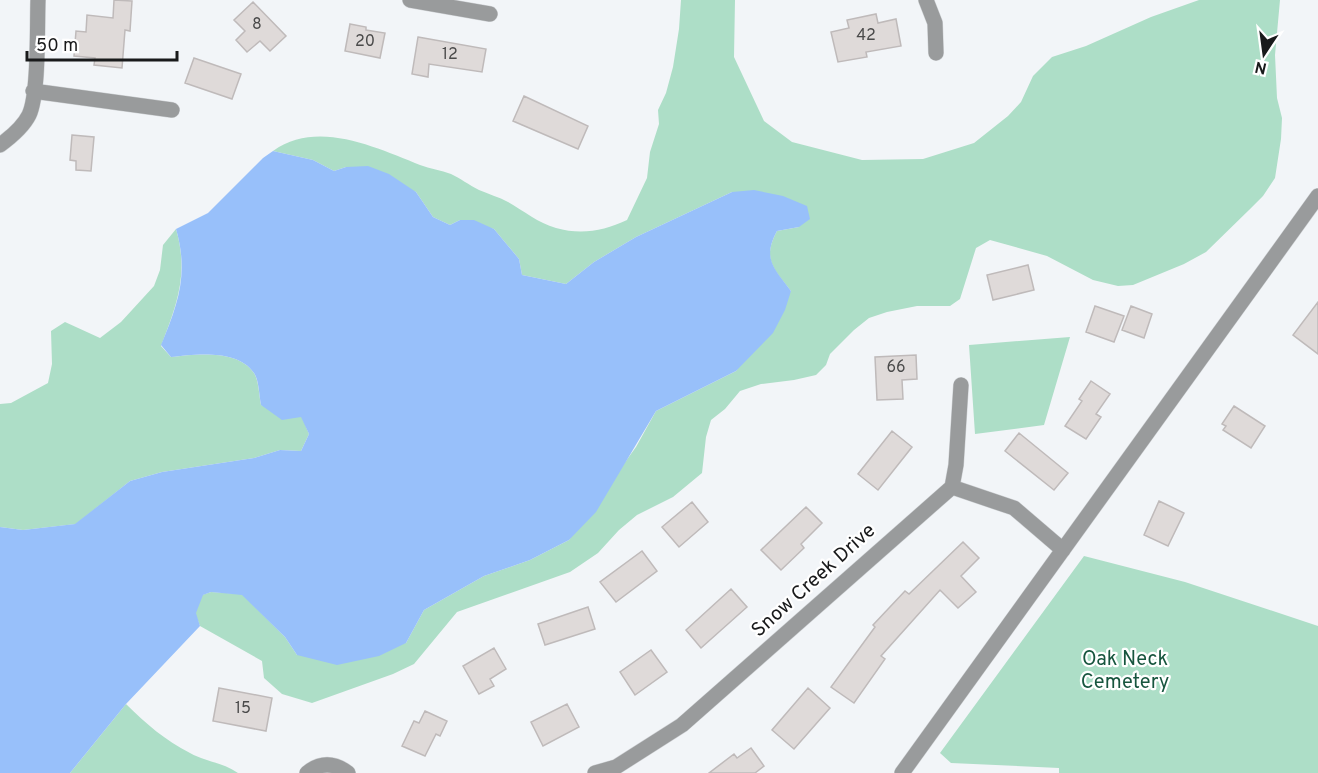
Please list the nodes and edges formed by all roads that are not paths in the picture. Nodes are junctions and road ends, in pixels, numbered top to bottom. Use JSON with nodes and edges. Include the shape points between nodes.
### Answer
{"nodes":[{"id":1,"x":38,"y":0,"type":"edge"},
{"id":2,"x":410,"y":0,"type":"edge"},
{"id":3,"x":926,"y":0,"type":"edge"},
{"id":4,"x":490,"y":14,"type":"dead end"},
{"id":5,"x":936,"y":53,"type":"dead end"},
{"id":6,"x":33,"y":91,"type":"junction"},
{"id":7,"x":172,"y":110,"type":"dead end"},
{"id":8,"x":0,"y":145,"type":"edge"},
{"id":9,"x":1318,"y":196,"type":"edge"},
{"id":10,"x":961,"y":385,"type":"dead end"},
{"id":11,"x":952,"y":487,"type":"junction"},
{"id":12,"x":1063,"y":550,"type":"junction"},
{"id":13,"x":307,"y":773,"type":"edge"},
{"id":14,"x":348,"y":773,"type":"edge"},
{"id":15,"x":595,"y":773,"type":"edge"},
{"id":16,"x":902,"y":773,"type":"edge"}],
"edges":[{"from":1,"to":6,"type":"street"},
{"from":2,"to":4,"type":"street"},
{"from":3,"to":5,"type":"street","via":[[935,23]]},
{"from":6,"to":7,"type":"street"},
{"from":6,"to":8,"type":"street","via":[[26,120]]},
{"from":9,"to":12,"type":"street"},
{"from":10,"to":11,"type":"street"},
{"from":11,"to":12,"type":"street","via":[[1014,508]]},
{"from":11,"to":15,"type":"street","name":"Snow Creek Drive","via":[[682,725],[616,767]]},
{"from":12,"to":16,"type":"street"},
{"from":13,"to":14,"type":"street","via":[[322,764],[332,764]]}]}
